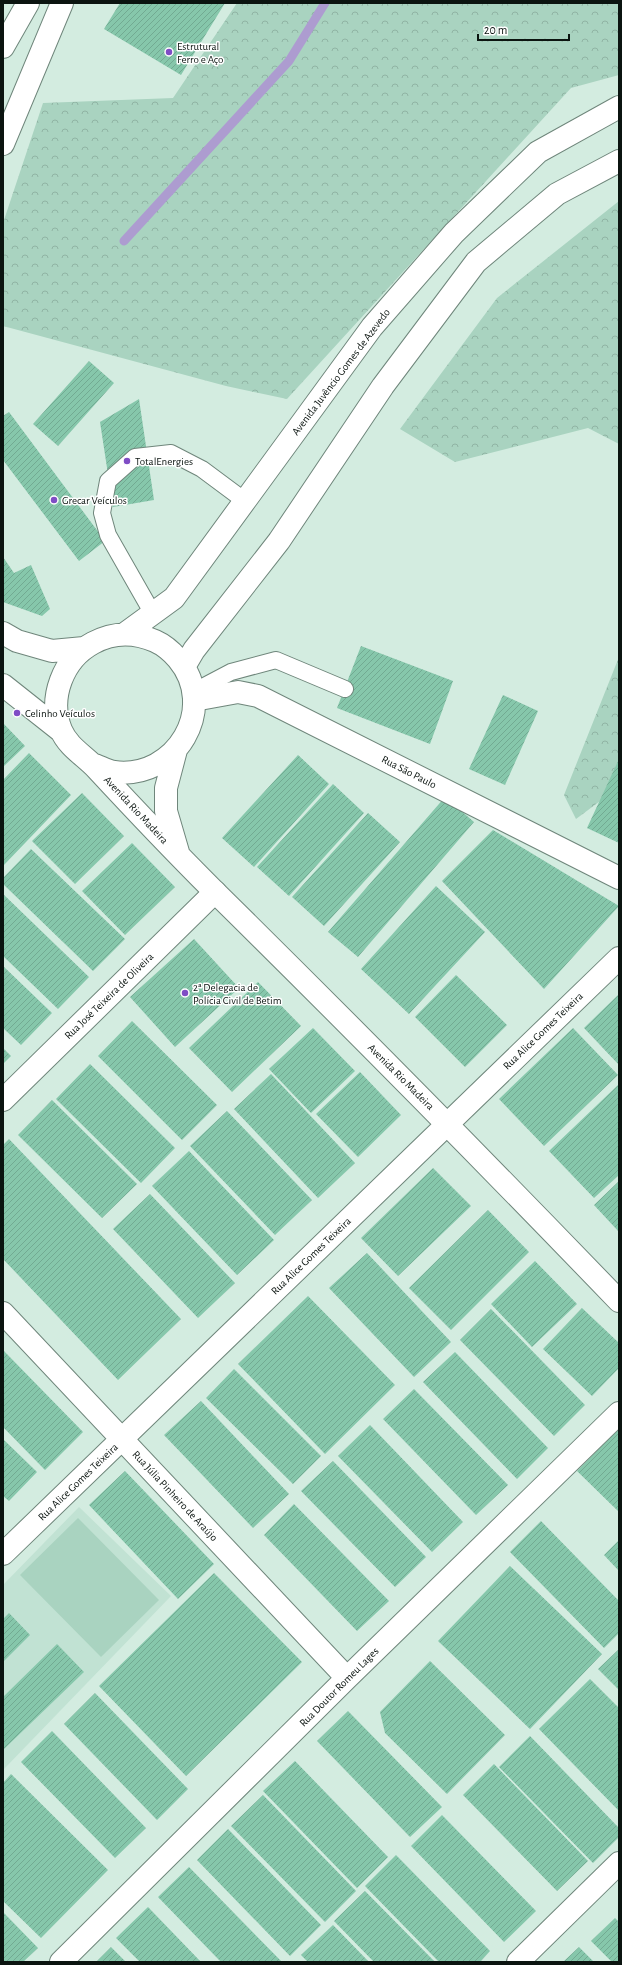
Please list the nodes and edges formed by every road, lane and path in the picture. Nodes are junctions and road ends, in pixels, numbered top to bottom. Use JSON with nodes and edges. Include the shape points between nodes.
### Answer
{"nodes":[{"id":1,"x":28,"y":3,"type":"edge"},
{"id":2,"x":62,"y":3,"type":"edge"},
{"id":3,"x":3,"y":47,"type":"edge"},
{"id":4,"x":619,"y":107,"type":"edge"},
{"id":5,"x":3,"y":144,"type":"edge"},
{"id":6,"x":619,"y":161,"type":"edge"},
{"id":7,"x":245,"y":501,"type":"junction"},
{"id":8,"x":153,"y":614,"type":"junction"},
{"id":9,"x":3,"y":632,"type":"edge"},
{"id":10,"x":126,"y":634,"type":"junction"},
{"id":11,"x":84,"y":648,"type":"junction"},
{"id":12,"x":184,"y":666,"type":"junction"},
{"id":13,"x":3,"y":685,"type":"edge"},
{"id":14,"x":345,"y":689,"type":"dead end"},
{"id":15,"x":194,"y":696,"type":"junction"},
{"id":16,"x":61,"y":731,"type":"junction"},
{"id":17,"x":176,"y":750,"type":"junction"},
{"id":18,"x":92,"y":764,"type":"junction"},
{"id":19,"x":180,"y":857,"type":"junction"},
{"id":20,"x":619,"y":878,"type":"edge"},
{"id":21,"x":215,"y":892,"type":"junction"},
{"id":22,"x":619,"y":958,"type":"edge"},
{"id":23,"x":3,"y":1100,"type":"edge"},
{"id":24,"x":447,"y":1123,"type":"junction"},
{"id":25,"x":619,"y":1301,"type":"edge"},
{"id":26,"x":3,"y":1313,"type":"edge"},
{"id":27,"x":619,"y":1413,"type":"edge"},
{"id":28,"x":122,"y":1439,"type":"junction"},
{"id":29,"x":3,"y":1554,"type":"edge"},
{"id":30,"x":347,"y":1678,"type":"junction"},
{"id":31,"x":619,"y":1863,"type":"edge"},
{"id":32,"x":61,"y":1962,"type":"edge"},
{"id":33,"x":518,"y":1962,"type":"edge"}],
"edges":[{"from":1,"to":3,"type":"main road"},
{"from":2,"to":5,"type":"main road"},
{"from":4,"to":7,"type":"main road","name":"Avenida Juvêncio Gomes de Azevedo","via":[[538,152],[454,233],[372,327]]},
{"from":6,"to":12,"type":"main road","via":[[558,194],[476,262],[383,386],[279,541]]},
{"from":7,"to":8,"type":"main road","name":"Avenida Juvêncio Gomes de Azevedo","via":[[174,598]]},
{"from":7,"to":8,"type":"lane","via":[[202,469],[171,453],[135,457],[108,481],[102,513],[108,535]]},
{"from":8,"to":10,"type":"main road","name":"Avenida Juvêncio Gomes de Azevedo"},
{"from":9,"to":11,"type":"main road","via":[[17,641],[52,651]]},
{"from":10,"to":11,"type":"main road","via":[[104,637]]},
{"from":10,"to":12,"type":"main road","via":[[160,642]]},
{"from":11,"to":16,"type":"main road","via":[[68,664],[58,685],[56,708]]},
{"from":12,"to":15,"type":"main road"},
{"from":13,"to":16,"type":"main road"},
{"from":14,"to":15,"type":"lane","via":[[276,660],[231,672]]},
{"from":15,"to":17,"type":"main road","via":[[194,712],[189,732]]},
{"from":15,"to":20,"type":"main road","name":"Rua São Paulo","via":[[238,692],[258,696]]},
{"from":16,"to":18,"type":"main road","via":[[74,750]]},
{"from":17,"to":18,"type":"main road","via":[[158,764],[136,771],[113,772]]},
{"from":17,"to":19,"type":"main road","name":"Avenida Rio Madeira","via":[[166,788],[166,811]]},
{"from":18,"to":19,"type":"main road","name":"Avenida Rio Madeira"},
{"from":19,"to":21,"type":"main road","name":"Avenida Rio Madeira"},
{"from":21,"to":23,"type":"main road","name":"Rua José Teixeira de Oliveira"},
{"from":21,"to":24,"type":"main road","name":"Avenida Rio Madeira"},
{"from":22,"to":24,"type":"main road","name":"Rua Alice Gomes Teixeira"},
{"from":24,"to":25,"type":"main road","name":"Avenida Rio Madeira"},
{"from":24,"to":28,"type":"main road","name":"Rua Alice Gomes Teixeira"},
{"from":26,"to":28,"type":"main road","name":"Rua Júlia Pinheiro de Araújo"},
{"from":27,"to":30,"type":"main road","name":"Rua Doutor Romeu Lages"},
{"from":28,"to":29,"type":"main road","name":"Rua Alice Gomes Teixeira"},
{"from":28,"to":30,"type":"main road","name":"Rua Júlia Pinheiro de Araújo"},
{"from":30,"to":32,"type":"main road","name":"Rua Doutor Romeu Lages"},
{"from":31,"to":33,"type":"main road"}]}
